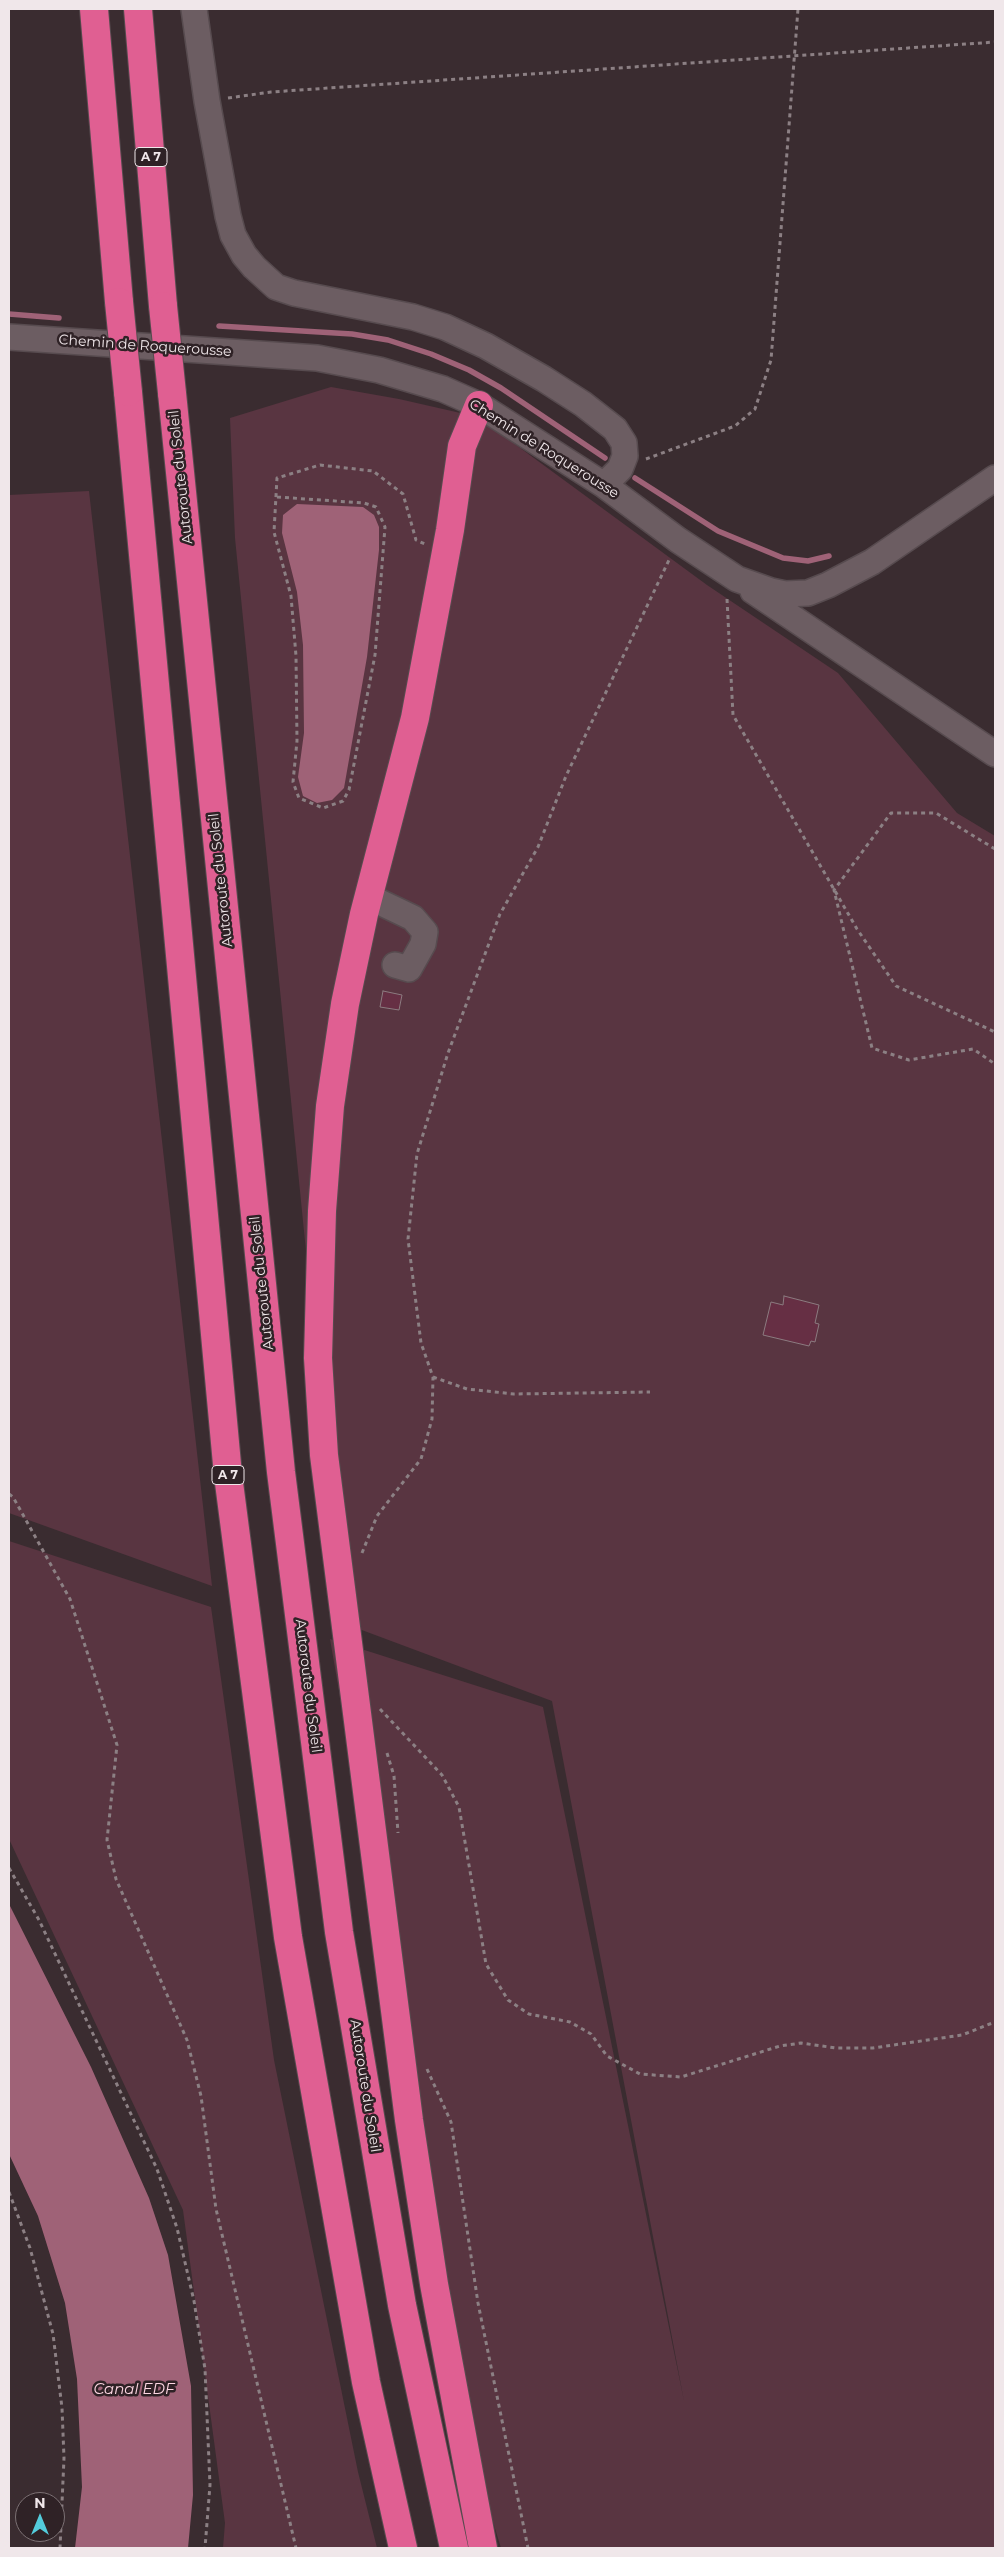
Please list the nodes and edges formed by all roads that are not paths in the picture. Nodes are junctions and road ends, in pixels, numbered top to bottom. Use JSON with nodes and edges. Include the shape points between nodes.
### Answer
{"nodes":[{"id":1,"x":94,"y":9,"type":"edge"},
{"id":2,"x":138,"y":9,"type":"edge"},
{"id":3,"x":194,"y":9,"type":"edge"},
{"id":4,"x":9,"y":337,"type":"edge"},
{"id":5,"x":479,"y":405,"type":"junction"},
{"id":6,"x":612,"y":477,"type":"junction"},
{"id":7,"x":995,"y":478,"type":"edge"},
{"id":8,"x":737,"y":579,"type":"junction"},
{"id":9,"x":995,"y":754,"type":"edge"},
{"id":10,"x":369,"y":897,"type":"junction"},
{"id":11,"x":394,"y":965,"type":"dead end"},
{"id":12,"x":404,"y":2548,"type":"edge"},
{"id":13,"x":454,"y":2548,"type":"edge"},
{"id":14,"x":483,"y":2548,"type":"edge"}],
"edges":[{"from":1,"to":12,"type":"highway","number":"A 7","bridge":true,"via":[[231,1504],[288,1938],[366,2382]]},
{"from":2,"to":13,"type":"highway","name":"Autoroute du Soleil","number":"A 7","bridge":true,"via":[[163,306],[282,1472],[339,1932],[402,2305]]},
{"from":3,"to":6,"type":"street","via":[[207,101],[233,235],[244,255],[265,279],[276,288],[294,293],[413,317],[445,327],[486,346],[583,404],[615,429],[624,443],[625,456]]},
{"from":4,"to":5,"type":"street","name":"Chemin de Roquerousse","via":[[318,358],[379,370],[443,389]]},
{"from":5,"to":6,"type":"street","name":"Chemin de Roquerousse"},
{"from":5,"to":10,"type":"highway","via":[[462,446],[446,554],[415,718]]},
{"from":6,"to":8,"type":"street","name":"Chemin de Roquerousse","via":[[678,540]]},
{"from":7,"to":8,"type":"street","name":"Chemin de Roquerousse","via":[[872,562],[828,586],[808,593],[785,594]]},
{"from":8,"to":9,"type":"street"},
{"from":10,"to":11,"type":"street","via":[[413,918],[425,932],[423,944],[409,969]]},
{"from":10,"to":14,"type":"highway","via":[[345,1004],[330,1106],[322,1211],[318,1358],[324,1454],[410,2130],[434,2284]]}]}
